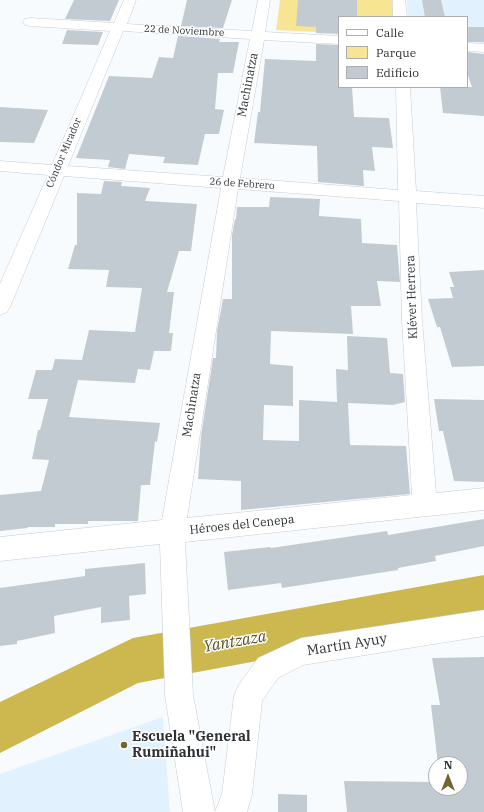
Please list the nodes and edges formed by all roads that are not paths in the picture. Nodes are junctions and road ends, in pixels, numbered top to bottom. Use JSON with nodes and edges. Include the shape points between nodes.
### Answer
{"nodes":[{"id":1,"x":130,"y":0,"type":"edge"},
{"id":2,"x":264,"y":0,"type":"edge"},
{"id":3,"x":399,"y":0,"type":"edge"},
{"id":4,"x":400,"y":16,"type":"edge"},
{"id":5,"x":30,"y":22,"type":"dead end"},
{"id":6,"x":118,"y":27,"type":"junction"},
{"id":7,"x":258,"y":35,"type":"junction"},
{"id":8,"x":338,"y":40,"type":"edge"},
{"id":9,"x":468,"y":47,"type":"edge"},
{"id":10,"x":484,"y":48,"type":"edge"},
{"id":11,"x":403,"y":88,"type":"edge"},
{"id":12,"x":0,"y":166,"type":"edge"},
{"id":13,"x":57,"y":171,"type":"junction"},
{"id":14,"x":230,"y":184,"type":"junction"},
{"id":15,"x":408,"y":196,"type":"junction"},
{"id":16,"x":484,"y":202,"type":"edge"},
{"id":17,"x":0,"y":306,"type":"edge"},
{"id":18,"x":484,"y":499,"type":"edge"},
{"id":19,"x":425,"y":506,"type":"junction"},
{"id":20,"x":172,"y":532,"type":"junction"},
{"id":21,"x":0,"y":549,"type":"edge"},
{"id":22,"x":484,"y":623,"type":"edge"},
{"id":23,"x":199,"y":812,"type":"edge"},
{"id":24,"x":231,"y":812,"type":"edge"}],
"edges":[{"from":1,"to":6,"type":"street","name":"Cóndor Mirador"},
{"from":2,"to":7,"type":"street","name":"Machinatza"},
{"from":3,"to":4,"type":"street"},
{"from":5,"to":6,"type":"street","name":"22 de Noviembre"},
{"from":6,"to":7,"type":"street","name":"22 de Noviembre"},
{"from":6,"to":13,"type":"street","name":"Cóndor Mirador"},
{"from":7,"to":8,"type":"street","name":"22 de Noviembre"},
{"from":7,"to":14,"type":"street","name":"Machinatza"},
{"from":9,"to":10,"type":"street"},
{"from":11,"to":15,"type":"street","name":"Kléver Herrera"},
{"from":12,"to":13,"type":"street","name":"26 de Febrero"},
{"from":13,"to":14,"type":"street","name":"26 de Febrero"},
{"from":13,"to":17,"type":"street","name":"Cóndor Mirador"},
{"from":14,"to":15,"type":"street","name":"26 de Febrero"},
{"from":14,"to":20,"type":"street","name":"Machinatza"},
{"from":15,"to":16,"type":"street","name":"26 de Febrero"},
{"from":15,"to":19,"type":"street","name":"Kléver Herrera","via":[[412,320]]},
{"from":18,"to":19,"type":"street","name":"Héroes del Cenepa"},
{"from":19,"to":20,"type":"street","name":"Héroes del Cenepa"},
{"from":20,"to":21,"type":"street","name":"Héroes del Cenepa"},
{"from":20,"to":23,"type":"street","name":"Machinatza","via":[[179,695]]},
{"from":22,"to":24,"type":"street","name":"Martín Ayuy","via":[[301,652],[268,668],[248,696],[236,794]]}]}
